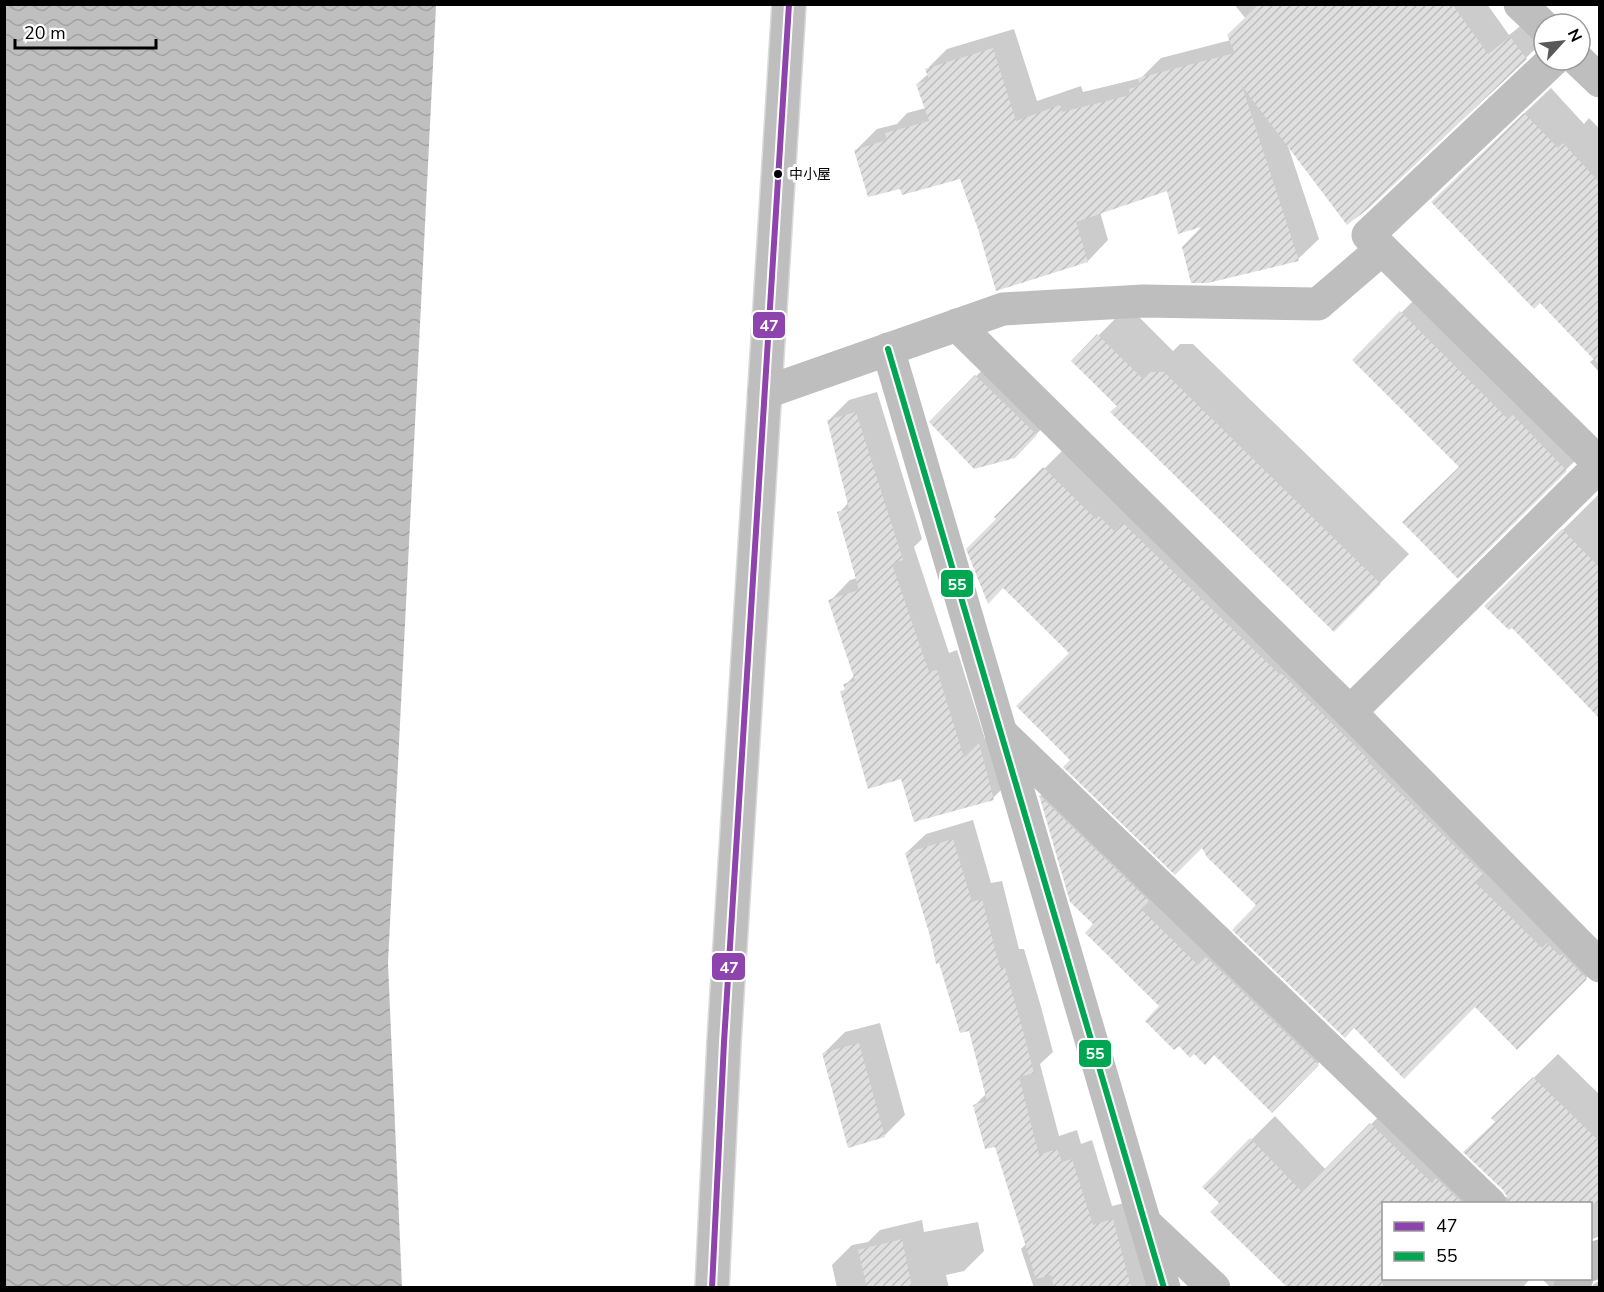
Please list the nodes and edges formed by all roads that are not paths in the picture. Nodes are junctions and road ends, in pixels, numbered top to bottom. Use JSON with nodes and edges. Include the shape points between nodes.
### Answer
{"nodes":[{"id":1,"x":789,"y":4,"type":"edge"},
{"id":2,"x":1520,"y":4,"type":"edge"},
{"id":3,"x":1532,"y":16,"type":"edge"},
{"id":4,"x":1540,"y":72,"type":"edge"},
{"id":5,"x":1382,"y":249,"type":"junction"},
{"id":6,"x":957,"y":325,"type":"junction"},
{"id":7,"x":888,"y":349,"type":"junction"},
{"id":8,"x":764,"y":393,"type":"junction"},
{"id":9,"x":1599,"y":464,"type":"edge"},
{"id":10,"x":1350,"y":712,"type":"junction"},
{"id":11,"x":1001,"y":733,"type":"junction"},
{"id":12,"x":1599,"y":966,"type":"edge"},
{"id":13,"x":1489,"y":1202,"type":"edge"},
{"id":14,"x":1145,"y":1222,"type":"junction"},
{"id":15,"x":712,"y":1287,"type":"edge"},
{"id":16,"x":1164,"y":1287,"type":"edge"},
{"id":17,"x":1214,"y":1287,"type":"edge"}],
"edges":[{"from":1,"to":8,"type":"main road"},
{"from":2,"to":3,"type":"main road"},
{"from":4,"to":5,"type":"main road","via":[[1368,235]]},
{"from":5,"to":6,"type":"main road","via":[[1318,304],[1143,302],[1003,309]]},
{"from":5,"to":9,"type":"main road"},
{"from":6,"to":7,"type":"main road"},
{"from":6,"to":10,"type":"main road"},
{"from":7,"to":8,"type":"main road"},
{"from":7,"to":11,"type":"main road"},
{"from":8,"to":15,"type":"main road"},
{"from":9,"to":10,"type":"main road"},
{"from":10,"to":12,"type":"main road"},
{"from":11,"to":13,"type":"main road"},
{"from":11,"to":14,"type":"main road"},
{"from":14,"to":16,"type":"main road"},
{"from":14,"to":17,"type":"main road"}]}
